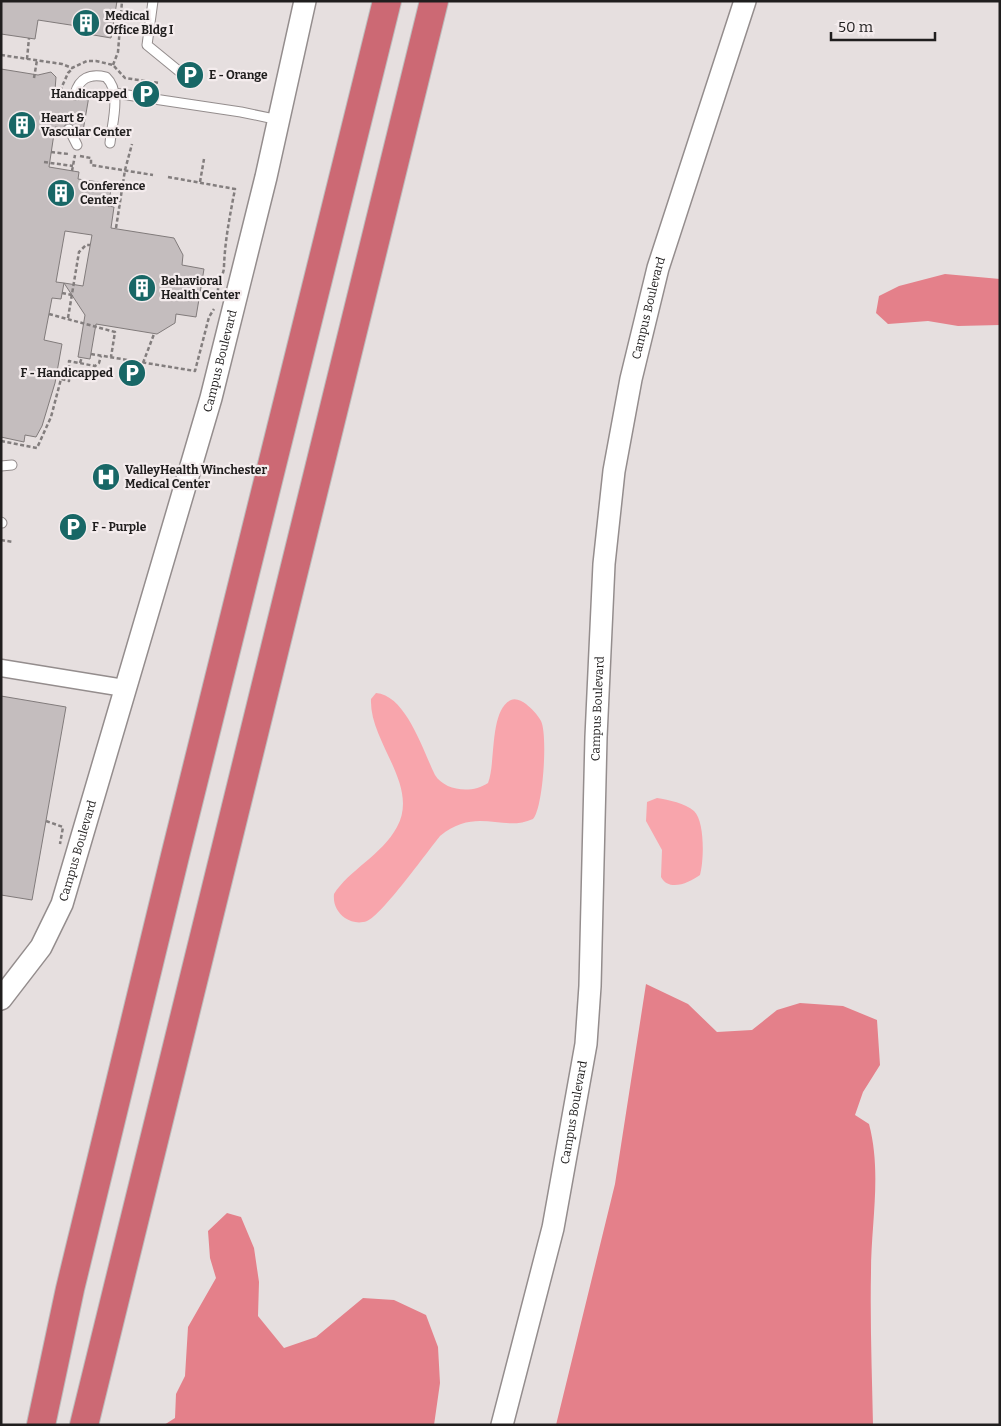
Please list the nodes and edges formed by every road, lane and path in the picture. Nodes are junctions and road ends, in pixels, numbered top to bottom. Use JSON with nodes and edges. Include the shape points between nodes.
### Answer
{"nodes":[{"id":1,"x":122,"y":1,"type":"edge"},
{"id":2,"x":153,"y":1,"type":"edge"},
{"id":3,"x":304,"y":1,"type":"edge"},
{"id":4,"x":381,"y":1,"type":"edge"},
{"id":5,"x":387,"y":1,"type":"edge"},
{"id":6,"x":434,"y":1,"type":"edge"},
{"id":7,"x":745,"y":1,"type":"edge"},
{"id":8,"x":29,"y":38,"type":"dead end"},
{"id":9,"x":1,"y":55,"type":"edge"},
{"id":10,"x":27,"y":59,"type":"junction"},
{"id":11,"x":37,"y":60,"type":"junction"},
{"id":12,"x":371,"y":60,"type":"junction"},
{"id":13,"x":113,"y":65,"type":"junction"},
{"id":14,"x":72,"y":68,"type":"junction"},
{"id":15,"x":180,"y":72,"type":"dead end"},
{"id":16,"x":34,"y":78,"type":"dead end"},
{"id":17,"x":160,"y":83,"type":"dead end"},
{"id":18,"x":60,"y":91,"type":"dead end"},
{"id":19,"x":114,"y":93,"type":"junction"},
{"id":20,"x":75,"y":94,"type":"dead end"},
{"id":21,"x":279,"y":120,"type":"junction"},
{"id":22,"x":69,"y":129,"type":"dead end"},
{"id":23,"x":110,"y":143,"type":"dead end"},
{"id":24,"x":132,"y":144,"type":"dead end"},
{"id":25,"x":77,"y":145,"type":"dead end"},
{"id":26,"x":51,"y":152,"type":"dead end"},
{"id":27,"x":74,"y":155,"type":"junction"},
{"id":28,"x":204,"y":158,"type":"dead end"},
{"id":29,"x":44,"y":162,"type":"dead end"},
{"id":30,"x":73,"y":166,"type":"junction"},
{"id":31,"x":125,"y":170,"type":"junction"},
{"id":32,"x":72,"y":171,"type":"dead end"},
{"id":33,"x":153,"y":175,"type":"dead end"},
{"id":34,"x":168,"y":177,"type":"dead end"},
{"id":35,"x":200,"y":182,"type":"junction"},
{"id":36,"x":116,"y":228,"type":"dead end"},
{"id":37,"x":90,"y":245,"type":"dead end"},
{"id":38,"x":62,"y":293,"type":"dead end"},
{"id":39,"x":72,"y":295,"type":"junction"},
{"id":40,"x":219,"y":297,"type":"dead end"},
{"id":41,"x":218,"y":305,"type":"dead end"},
{"id":42,"x":49,"y":314,"type":"dead end"},
{"id":43,"x":68,"y":318,"type":"junction"},
{"id":44,"x":154,"y":334,"type":"dead end"},
{"id":45,"x":91,"y":354,"type":"dead end"},
{"id":46,"x":101,"y":356,"type":"junction"},
{"id":47,"x":82,"y":357,"type":"dead end"},
{"id":48,"x":111,"y":357,"type":"junction"},
{"id":49,"x":80,"y":363,"type":"junction"},
{"id":50,"x":142,"y":363,"type":"junction"},
{"id":51,"x":1,"y":441,"type":"edge"},
{"id":52,"x":12,"y":465,"type":"dead end"},
{"id":53,"x":1,"y":466,"type":"edge"},
{"id":54,"x":1,"y":540,"type":"edge"},
{"id":55,"x":13,"y":542,"type":"dead end"},
{"id":56,"x":1,"y":668,"type":"edge"},
{"id":57,"x":124,"y":688,"type":"junction"},
{"id":58,"x":46,"y":821,"type":"dead end"},
{"id":59,"x":60,"y":846,"type":"dead end"},
{"id":60,"x":1,"y":999,"type":"edge"},
{"id":61,"x":70,"y":1289,"type":"junction"},
{"id":62,"x":28,"y":1425,"type":"edge"},
{"id":63,"x":41,"y":1425,"type":"edge"},
{"id":64,"x":85,"y":1425,"type":"edge"},
{"id":65,"x":502,"y":1425,"type":"edge"}],
"edges":[{"from":1,"to":13,"type":"path","via":[[118,52]]},
{"from":2,"to":15,"type":"lane","via":[[147,45]]},
{"from":3,"to":21,"type":"street","name":"Campus Boulevard"},
{"from":4,"to":12,"type":"highway"},
{"from":5,"to":12,"type":"highway"},
{"from":6,"to":64,"type":"highway"},
{"from":7,"to":65,"type":"street","name":"Campus Boulevard","via":[[658,268],[631,380],[614,471],[604,574],[596,737],[586,1044],[553,1228]]},
{"from":8,"to":10,"type":"path"},
{"from":9,"to":10,"type":"path"},
{"from":10,"to":11,"type":"path"},
{"from":11,"to":14,"type":"path"},
{"from":11,"to":16,"type":"path"},
{"from":12,"to":61,"type":"highway"},
{"from":13,"to":14,"type":"path","via":[[87,61]]},
{"from":13,"to":17,"type":"path","via":[[125,78]]},
{"from":14,"to":18,"type":"path"},
{"from":19,"to":20,"type":"lane","via":[[113,84],[106,77],[96,75],[81,81]]},
{"from":19,"to":21,"type":"lane"},
{"from":19,"to":23,"type":"lane"},
{"from":21,"to":57,"type":"street","name":"Campus Boulevard","via":[[211,398]]},
{"from":22,"to":25,"type":"lane"},
{"from":24,"to":31,"type":"path"},
{"from":26,"to":27,"type":"path"},
{"from":27,"to":30,"type":"path"},
{"from":27,"to":31,"type":"path","via":[[91,158],[92,165]]},
{"from":28,"to":35,"type":"path"},
{"from":29,"to":30,"type":"path"},
{"from":30,"to":32,"type":"path"},
{"from":31,"to":33,"type":"path"},
{"from":31,"to":36,"type":"path"},
{"from":34,"to":35,"type":"path"},
{"from":35,"to":40,"type":"path","via":[[236,189],[226,235]]},
{"from":37,"to":39,"type":"path","via":[[79,252]]},
{"from":38,"to":39,"type":"path"},
{"from":39,"to":43,"type":"path"},
{"from":41,"to":50,"type":"path","via":[[210,317],[195,371]]},
{"from":42,"to":43,"type":"path"},
{"from":43,"to":48,"type":"path","via":[[115,332]]},
{"from":44,"to":50,"type":"path"},
{"from":45,"to":46,"type":"path"},
{"from":46,"to":48,"type":"path"},
{"from":46,"to":49,"type":"path","via":[[95,366]]},
{"from":47,"to":49,"type":"path"},
{"from":48,"to":50,"type":"path"},
{"from":49,"to":51,"type":"path","via":[[69,361],[69,381],[61,380],[51,417],[37,448]]},
{"from":52,"to":53,"type":"lane"},
{"from":54,"to":55,"type":"path"},
{"from":56,"to":57,"type":"street"},
{"from":57,"to":60,"type":"street","name":"Campus Boulevard","via":[[62,904],[41,947]]},
{"from":58,"to":59,"type":"path","via":[[63,827]]},
{"from":61,"to":62,"type":"highway"},
{"from":61,"to":63,"type":"highway"}]}
